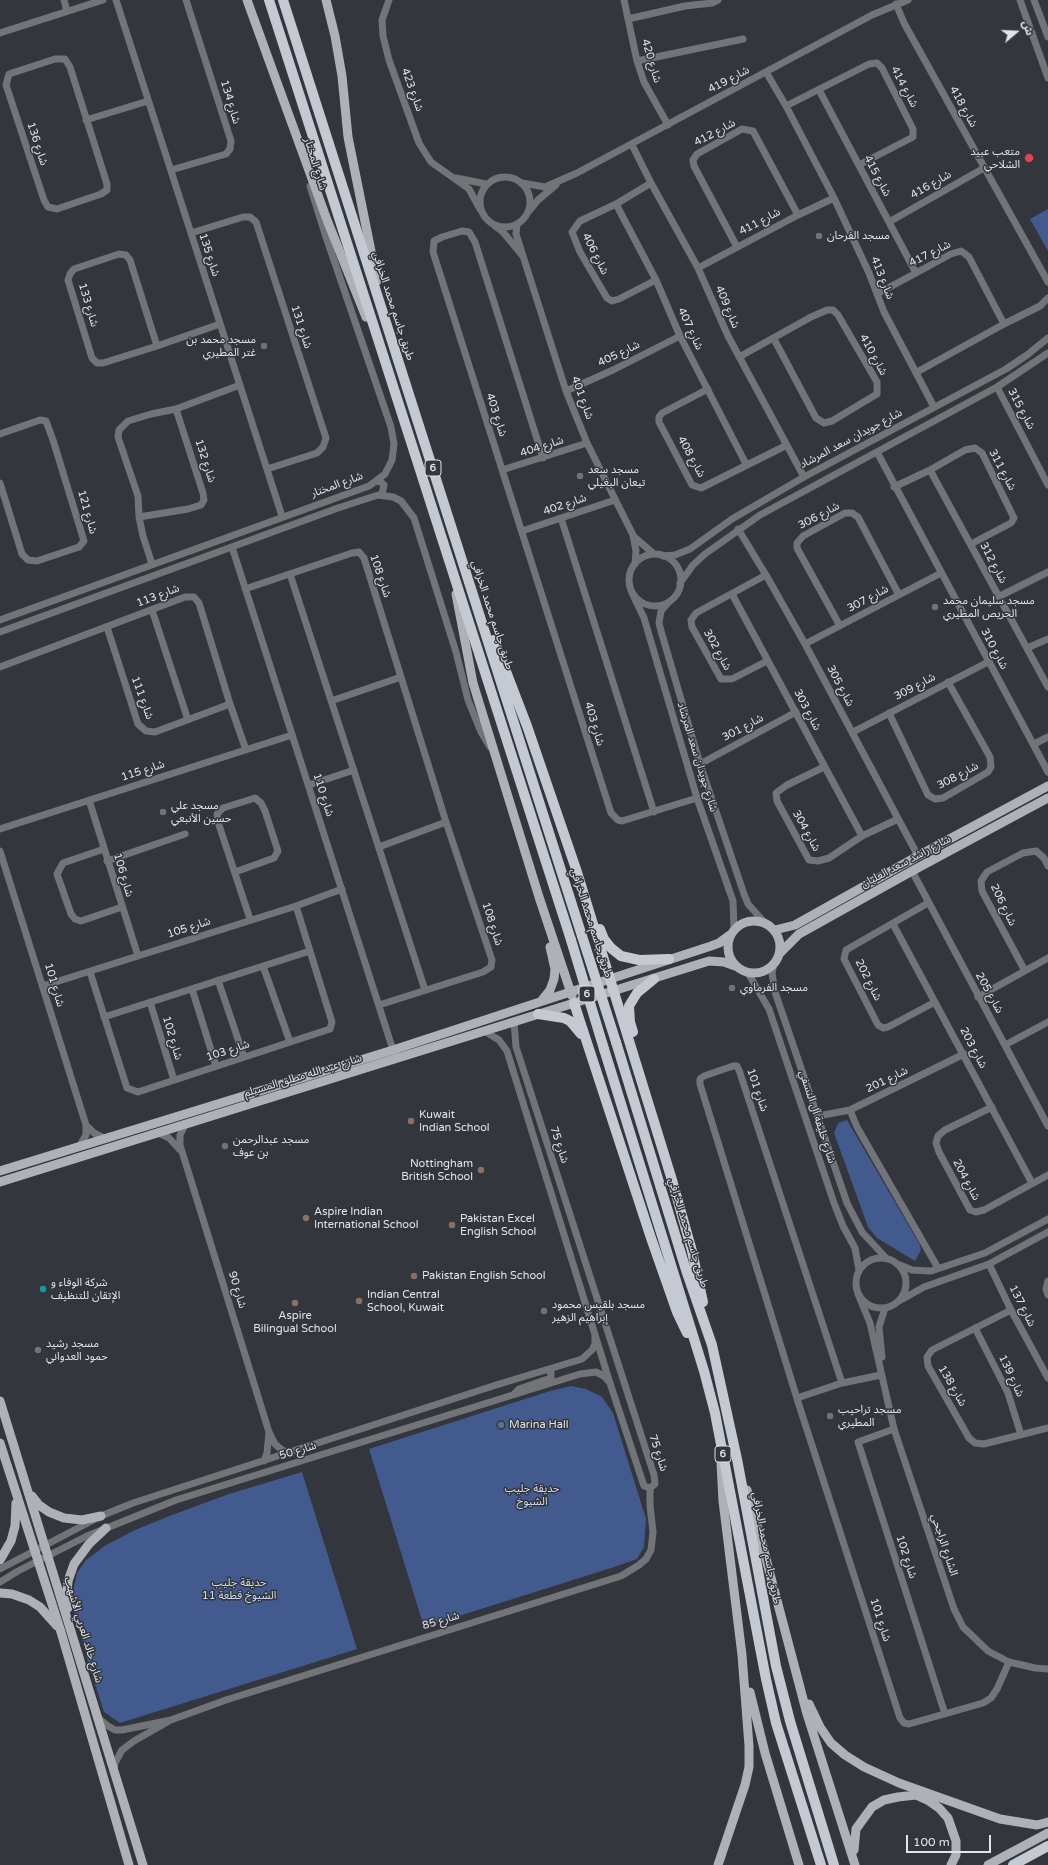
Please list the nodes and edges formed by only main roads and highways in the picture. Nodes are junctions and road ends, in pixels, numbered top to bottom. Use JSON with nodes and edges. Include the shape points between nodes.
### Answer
{"nodes":[{"id":1,"x":247,"y":0,"type":"edge"},
{"id":2,"x":269,"y":0,"type":"edge"},
{"id":3,"x":283,"y":0,"type":"edge"},
{"id":4,"x":326,"y":0,"type":"edge"},
{"id":5,"x":383,"y":314,"type":"junction"},
{"id":6,"x":386,"y":364,"type":"junction"},
{"id":7,"x":459,"y":549,"type":"junction"},
{"id":8,"x":451,"y":567,"type":"junction"},
{"id":9,"x":1048,"y":786,"type":"edge"},
{"id":10,"x":1048,"y":798,"type":"edge"},
{"id":11,"x":1021,"y":799,"type":"junction"},
{"id":12,"x":1027,"y":809,"type":"junction"},
{"id":13,"x":944,"y":842,"type":"junction"},
{"id":14,"x":948,"y":852,"type":"junction"},
{"id":15,"x":576,"y":869,"type":"junction"},
{"id":16,"x":539,"y":897,"type":"junction"},
{"id":17,"x":774,"y":930,"type":"junction"},
{"id":18,"x":732,"y":932,"type":"junction"},
{"id":19,"x":780,"y":953,"type":"junction"},
{"id":20,"x":670,"y":959,"type":"junction"},
{"id":21,"x":735,"y":966,"type":"junction"},
{"id":22,"x":609,"y":978,"type":"junction"},
{"id":23,"x":654,"y":979,"type":"junction"},
{"id":24,"x":570,"y":991,"type":"junction"},
{"id":25,"x":613,"y":991,"type":"junction"},
{"id":26,"x":542,"y":1000,"type":"junction"},
{"id":27,"x":574,"y":1003,"type":"junction"},
{"id":28,"x":538,"y":1014,"type":"junction"},
{"id":29,"x":453,"y":1030,"type":"junction"},
{"id":30,"x":456,"y":1041,"type":"junction"},
{"id":31,"x":588,"y":1048,"type":"junction"},
{"id":32,"x":264,"y":1089,"type":"junction"},
{"id":33,"x":248,"y":1094,"type":"junction"},
{"id":34,"x":266,"y":1100,"type":"junction"},
{"id":35,"x":251,"y":1104,"type":"junction"},
{"id":36,"x":660,"y":1141,"type":"junction"},
{"id":37,"x":0,"y":1171,"type":"edge"},
{"id":38,"x":0,"y":1182,"type":"edge"},
{"id":39,"x":712,"y":1345,"type":"junction"},
{"id":40,"x":704,"y":1371,"type":"junction"},
{"id":41,"x":0,"y":1401,"type":"edge"},
{"id":42,"x":720,"y":1439,"type":"junction"},
{"id":43,"x":0,"y":1443,"type":"edge"},
{"id":44,"x":737,"y":1459,"type":"junction"},
{"id":45,"x":27,"y":1490,"type":"junction"},
{"id":46,"x":16,"y":1493,"type":"junction"},
{"id":47,"x":101,"y":1516,"type":"road end"},
{"id":48,"x":106,"y":1528,"type":"road end"},
{"id":49,"x":0,"y":1560,"type":"edge"},
{"id":50,"x":0,"y":1593,"type":"edge"},
{"id":51,"x":780,"y":1613,"type":"junction"},
{"id":52,"x":69,"y":1624,"type":"junction"},
{"id":53,"x":61,"y":1632,"type":"junction"},
{"id":54,"x":742,"y":1655,"type":"junction"},
{"id":55,"x":1048,"y":1822,"type":"edge"},
{"id":56,"x":1048,"y":1833,"type":"edge"},
{"id":57,"x":122,"y":1842,"type":"junction"},
{"id":58,"x":1048,"y":1846,"type":"edge"},
{"id":59,"x":129,"y":1865,"type":"edge"},
{"id":60,"x":134,"y":1865,"type":"edge"},
{"id":61,"x":143,"y":1865,"type":"edge"},
{"id":62,"x":718,"y":1865,"type":"edge"},
{"id":63,"x":799,"y":1865,"type":"edge"},
{"id":64,"x":821,"y":1865,"type":"edge"},
{"id":65,"x":834,"y":1865,"type":"edge"},
{"id":66,"x":856,"y":1865,"type":"edge"},
{"id":67,"x":951,"y":1865,"type":"edge"},
{"id":68,"x":988,"y":1865,"type":"edge"},
{"id":69,"x":1013,"y":1865,"type":"edge"}],
"edges":[{"from":1,"to":6,"type":"main road","via":[[327,220]]},
{"from":2,"to":6,"type":"highway","number":"6"},
{"from":3,"to":5,"type":"highway","name":"طريق جاسم محمد الخرافي","number":"6"},
{"from":4,"to":5,"type":"main road","via":[[339,56],[348,136]]},
{"from":5,"to":7,"type":"highway","name":"طريق جاسم محمد الخرافي","number":"6"},
{"from":6,"to":8,"type":"highway","number":"6"},
{"from":7,"to":15,"type":"highway","via":[[527,726]]},
{"from":7,"to":39,"type":"highway","name":"طريق جاسم محمد الخرافي","number":"6","bridge":true,"via":[[686,1270]]},
{"from":8,"to":16,"type":"main road","via":[[473,683]]},
{"from":8,"to":40,"type":"highway","number":"6","bridge":true,"via":[[571,940]]},
{"from":9,"to":11,"type":"main road","name":"شارع راشد سعد العلبان"},
{"from":10,"to":12,"type":"main road","name":"شارع راشد سعد العلبان"},
{"from":11,"to":12,"type":"main road"},
{"from":11,"to":13,"type":"main road","name":"شارع راشد سعد العلبان"},
{"from":12,"to":14,"type":"main road","name":"شارع راشد سعد العلبان"},
{"from":13,"to":14,"type":"main road","via":[[942,849]]},
{"from":13,"to":17,"type":"main road","name":"شارع راشد سعد العلبان","via":[[795,925]]},
{"from":14,"to":19,"type":"main road","name":"شارع راشد سعد العلبان","via":[[799,934]]},
{"from":15,"to":20,"type":"highway","via":[[604,938],[611,948],[621,956],[633,959]]},
{"from":15,"to":22,"type":"highway"},
{"from":16,"to":24,"type":"main road"},
{"from":16,"to":26,"type":"main road","via":[[555,969],[553,985]]},
{"from":17,"to":18,"type":"main road","via":[[757,920],[741,924]]},
{"from":17,"to":19,"type":"main road","via":[[778,937]]},
{"from":18,"to":20,"type":"main road","via":[[719,943]]},
{"from":18,"to":21,"type":"main road","via":[[728,951]]},
{"from":19,"to":21,"type":"main road","via":[[774,964],[762,972],[748,973]]},
{"from":20,"to":22,"type":"main road"},
{"from":21,"to":23,"type":"main road","via":[[709,961]]},
{"from":22,"to":24,"type":"main road","name":"شارع عبد الله مطلق المسيلم"},
{"from":22,"to":25,"type":"highway"},
{"from":23,"to":25,"type":"main road"},
{"from":23,"to":36,"type":"highway","via":[[636,993],[629,1006],[630,1022],[655,1108]]},
{"from":24,"to":26,"type":"main road","name":"شارع عبد الله مطلق المسيلم"},
{"from":24,"to":27,"type":"main road"},
{"from":25,"to":27,"type":"main road","name":"شارع عبد الله مطلق المسيلم"},
{"from":25,"to":36,"type":"highway"},
{"from":26,"to":29,"type":"main road","name":"شارع عبد الله مطلق المسيلم"},
{"from":27,"to":28,"type":"main road","name":"شارع عبد الله مطلق المسيلم"},
{"from":27,"to":31,"type":"highway"},
{"from":28,"to":30,"type":"main road","name":"شارع عبد الله مطلق المسيلم"},
{"from":28,"to":31,"type":"highway","via":[[570,1021]]},
{"from":29,"to":30,"type":"main road"},
{"from":29,"to":32,"type":"main road","name":"شارع عبد الله مطلق المسيلم"},
{"from":30,"to":34,"type":"main road","name":"شارع عبد الله مطلق المسيلم"},
{"from":31,"to":40,"type":"highway","via":[[677,1312]]},
{"from":32,"to":33,"type":"main road","name":"شارع عبد الله مطلق المسيلم"},
{"from":32,"to":34,"type":"main road","via":[[262,1095]]},
{"from":33,"to":35,"type":"main road","via":[[252,1098]]},
{"from":33,"to":37,"type":"main road","name":"شارع عبد الله مطلق المسيلم"},
{"from":34,"to":35,"type":"main road","name":"شارع عبد الله مطلق المسيلم"},
{"from":35,"to":38,"type":"main road","name":"شارع عبد الله مطلق المسيلم"},
{"from":36,"to":39,"type":"highway","via":[[692,1251]]},
{"from":39,"to":44,"type":"highway","name":"طريق جاسم محمد الخرافي","number":"6"},
{"from":40,"to":42,"type":"highway","number":"6"},
{"from":41,"to":45,"type":"main road","name":"شارع خالد العربي الأشهب"},
{"from":42,"to":54,"type":"main road","via":[[723,1501]]},
{"from":42,"to":64,"type":"highway","number":"6","via":[[776,1723]]},
{"from":43,"to":46,"type":"main road","name":"شارع خالد العربي الأشهب"},
{"from":44,"to":51,"type":"main road"},
{"from":44,"to":65,"type":"highway","name":"طريق جاسم محمد الخرافي","number":"6","via":[[776,1666]]},
{"from":45,"to":47,"type":"main road","via":[[39,1505],[64,1518],[82,1520]]},
{"from":45,"to":52,"type":"main road","name":"شارع خالد العربي الأشهب"},
{"from":46,"to":49,"type":"main road","via":[[15,1526],[11,1541]]},
{"from":46,"to":53,"type":"main road","name":"شارع خالد العربي الأشهب"},
{"from":48,"to":52,"type":"main road","via":[[79,1556],[71,1570],[67,1592]]},
{"from":50,"to":53,"type":"main road","via":[[29,1600],[40,1608]]},
{"from":51,"to":55,"type":"main road","via":[[812,1711],[831,1743],[845,1755],[864,1767],[899,1782],[1000,1819],[1037,1825]]},
{"from":51,"to":66,"type":"main road","via":[[806,1714]]},
{"from":52,"to":61,"type":"main road","name":"شارع خالد العربي الأشهب"},
{"from":53,"to":57,"type":"main road","name":"شارع خالد العربي الأشهب"},
{"from":54,"to":62,"type":"main road","via":[[749,1767]]},
{"from":54,"to":63,"type":"main road","via":[[765,1753]]},
{"from":56,"to":68,"type":"main road"},
{"from":57,"to":59,"type":"main road","name":"شارع خالد العربي الأشهب"},
{"from":57,"to":60,"type":"main road"},
{"from":58,"to":69,"type":"highway"},
{"from":66,"to":67,"type":"main road","via":[[856,1829],[872,1807],[898,1796],[916,1795],[939,1808],[948,1818],[956,1841],[956,1855]]}]}
